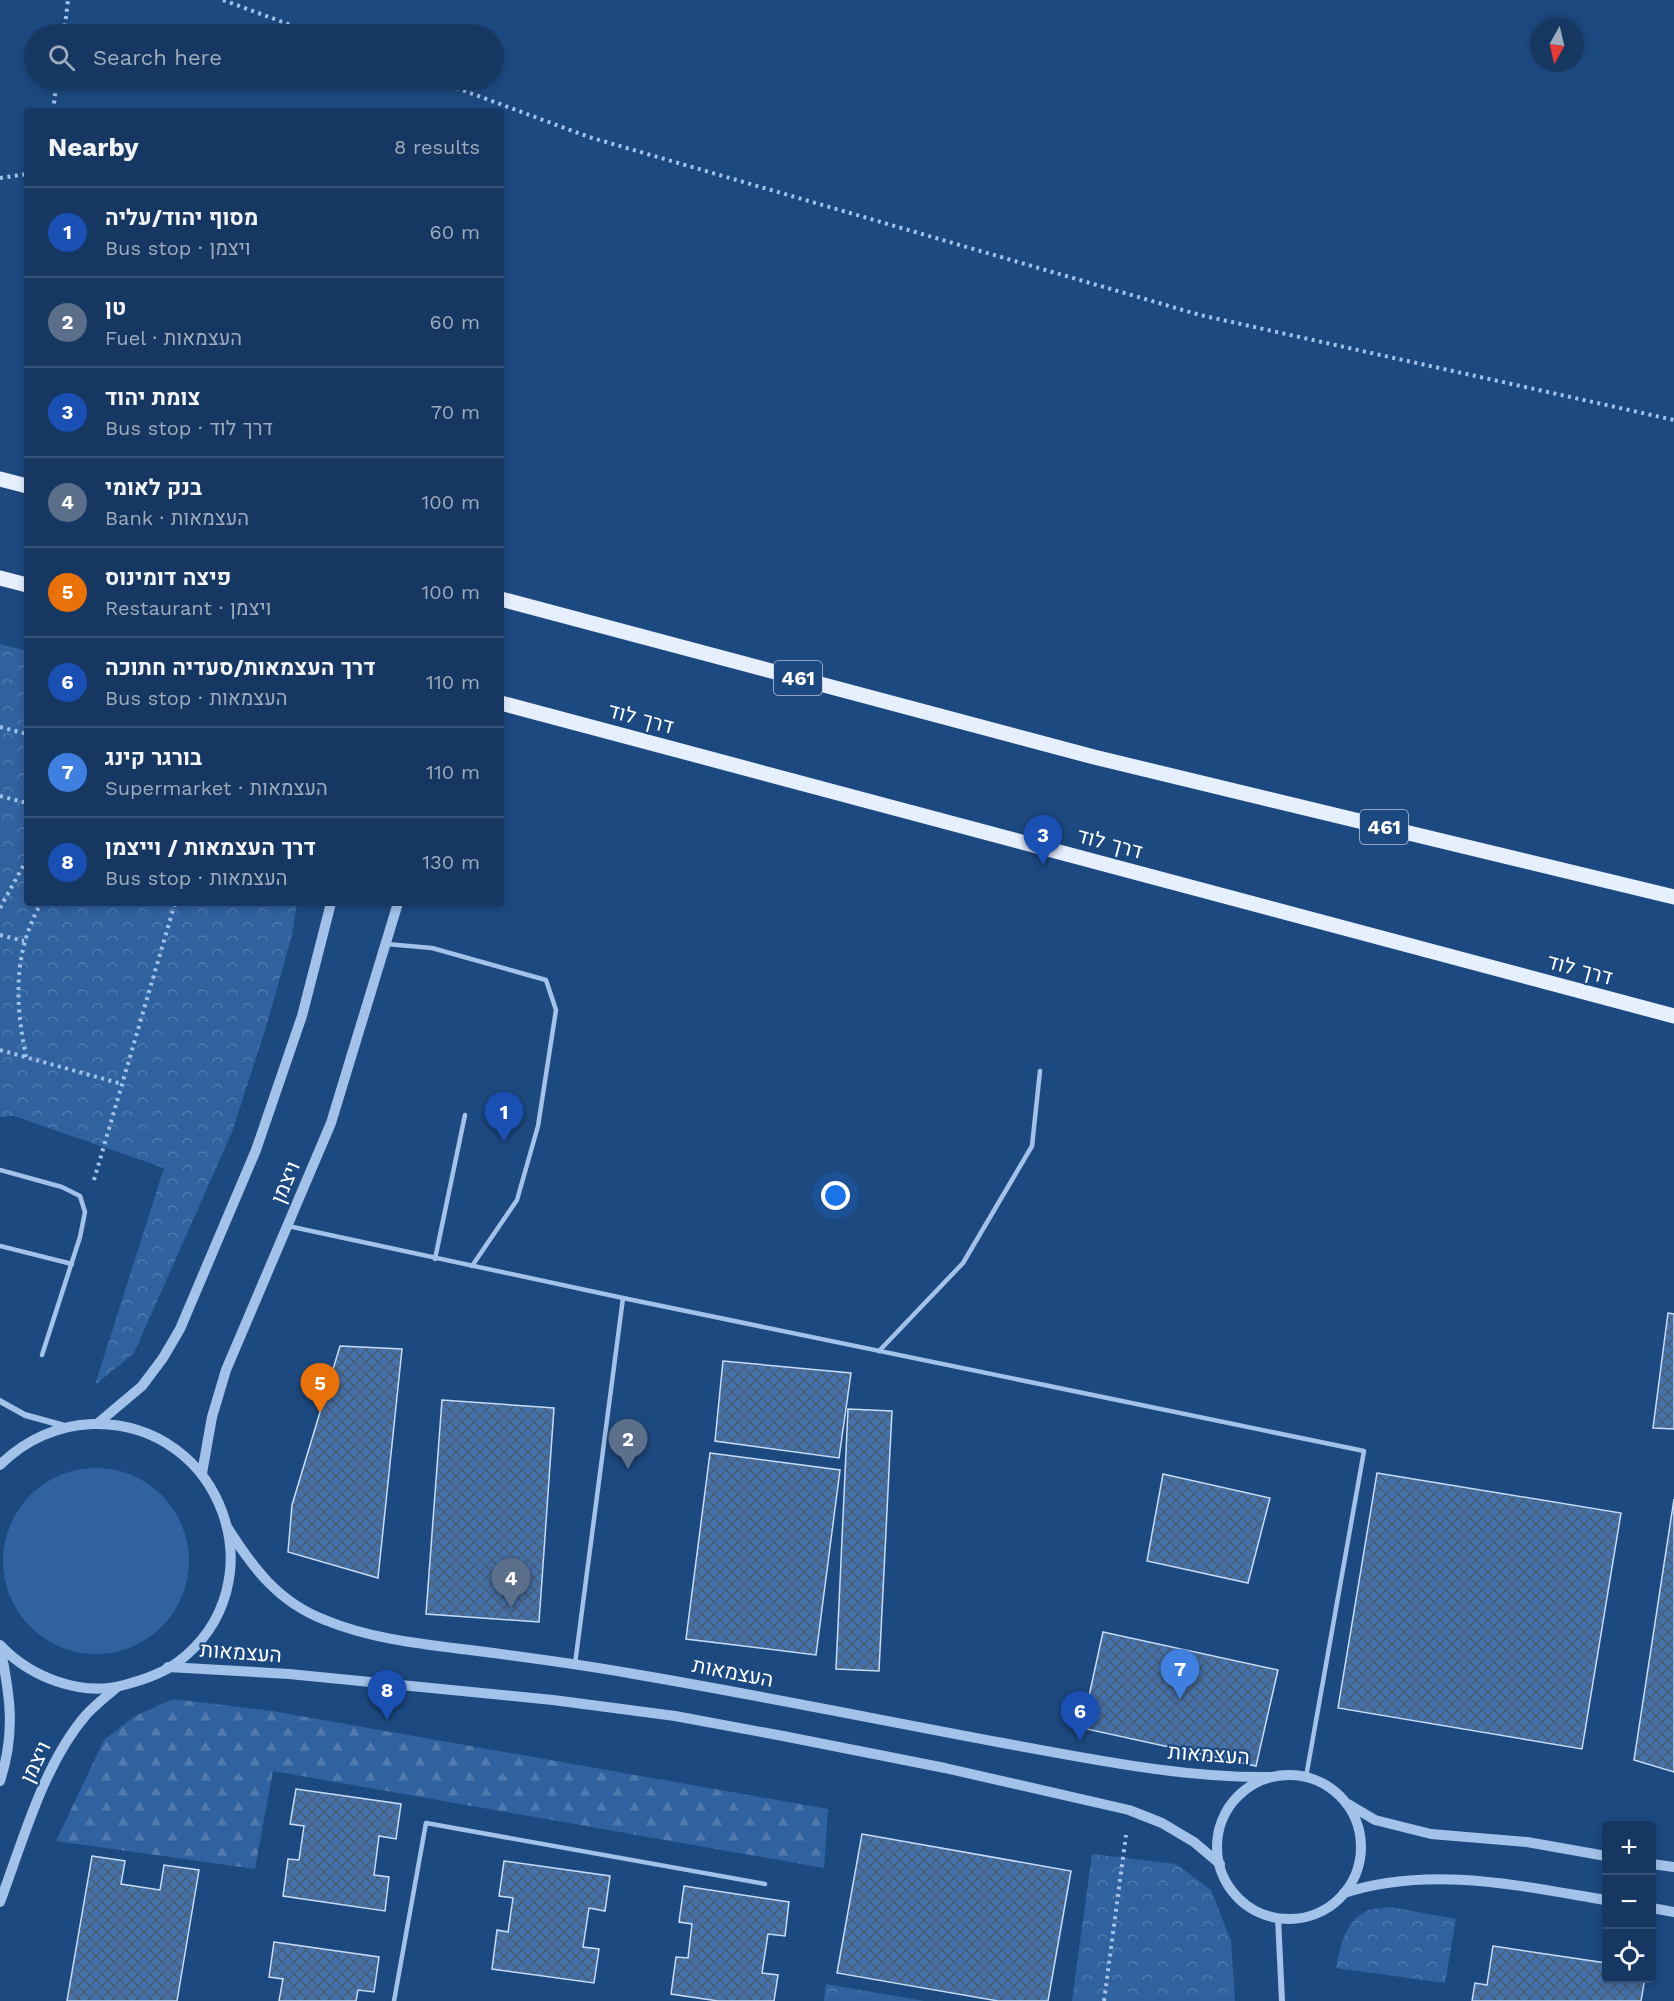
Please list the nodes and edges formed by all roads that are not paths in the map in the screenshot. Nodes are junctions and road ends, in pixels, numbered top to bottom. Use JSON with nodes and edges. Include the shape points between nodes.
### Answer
{"nodes":[{"id":1,"x":0,"y":479,"type":"edge"},
{"id":2,"x":24,"y":485,"type":"edge"},
{"id":3,"x":0,"y":578,"type":"edge"},
{"id":4,"x":24,"y":584,"type":"edge"},
{"id":5,"x":504,"y":600,"type":"edge"},
{"id":6,"x":504,"y":704,"type":"edge"},
{"id":7,"x":1674,"y":897,"type":"edge"},
{"id":8,"x":330,"y":906,"type":"edge"},
{"id":9,"x":397,"y":906,"type":"edge"},
{"id":10,"x":387,"y":944,"type":"junction"},
{"id":11,"x":1674,"y":1016,"type":"edge"},
{"id":12,"x":1040,"y":1071,"type":"dead end"},
{"id":13,"x":465,"y":1115,"type":"dead end"},
{"id":14,"x":0,"y":1170,"type":"edge"},
{"id":15,"x":288,"y":1226,"type":"junction"},
{"id":16,"x":0,"y":1246,"type":"edge"},
{"id":17,"x":435,"y":1259,"type":"junction"},
{"id":18,"x":72,"y":1264,"type":"junction"},
{"id":19,"x":472,"y":1266,"type":"junction"},
{"id":20,"x":623,"y":1298,"type":"junction"},
{"id":21,"x":879,"y":1351,"type":"junction"},
{"id":22,"x":42,"y":1355,"type":"dead end"},
{"id":23,"x":0,"y":1401,"type":"edge"},
{"id":24,"x":97,"y":1424,"type":"junction"},
{"id":25,"x":68,"y":1427,"type":"junction"},
{"id":26,"x":0,"y":1465,"type":"edge"},
{"id":27,"x":202,"y":1473,"type":"junction"},
{"id":28,"x":227,"y":1527,"type":"junction"},
{"id":29,"x":0,"y":1645,"type":"edge"},
{"id":30,"x":575,"y":1664,"type":"junction"},
{"id":31,"x":168,"y":1667,"type":"junction"},
{"id":32,"x":117,"y":1687,"type":"junction"},
{"id":33,"x":1271,"y":1777,"type":"junction"},
{"id":34,"x":1306,"y":1777,"type":"junction"},
{"id":35,"x":0,"y":1781,"type":"edge"},
{"id":36,"x":1348,"y":1804,"type":"junction"},
{"id":37,"x":1602,"y":1855,"type":"edge"},
{"id":38,"x":1220,"y":1864,"type":"junction"},
{"id":39,"x":1656,"y":1864,"type":"edge"},
{"id":40,"x":1674,"y":1868,"type":"edge"},
{"id":41,"x":765,"y":1884,"type":"dead end"},
{"id":42,"x":1343,"y":1893,"type":"junction"},
{"id":43,"x":1602,"y":1899,"type":"edge"},
{"id":44,"x":0,"y":1902,"type":"edge"},
{"id":45,"x":1656,"y":1909,"type":"edge"},
{"id":46,"x":1674,"y":1912,"type":"edge"},
{"id":47,"x":1278,"y":1918,"type":"junction"},
{"id":48,"x":394,"y":2001,"type":"edge"},
{"id":49,"x":1282,"y":2001,"type":"edge"}],
"edges":[{"from":1,"to":2,"type":"main road"},
{"from":3,"to":4,"type":"main road"},
{"from":5,"to":7,"type":"main road","number":"461","via":[[1094,757]]},
{"from":6,"to":11,"type":"main road","name":"דרך לוד"},
{"from":8,"to":24,"type":"street","name":"ויצמן","via":[[302,1016],[267,1121],[180,1329],[142,1386]]},
{"from":9,"to":10,"type":"street","name":"ויצמן"},
{"from":10,"to":15,"type":"street","name":"ויצמן","via":[[331,1123]]},
{"from":10,"to":19,"type":"lane","via":[[432,948],[546,980],[556,1010],[545,1093],[518,1200]]},
{"from":12,"to":21,"type":"lane","via":[[1032,1146],[963,1263]]},
{"from":13,"to":17,"type":"lane"},
{"from":14,"to":18,"type":"lane","via":[[80,1196],[85,1212]]},
{"from":15,"to":17,"type":"lane"},
{"from":15,"to":27,"type":"street","name":"ויצמן","via":[[226,1370]]},
{"from":16,"to":18,"type":"lane"},
{"from":17,"to":19,"type":"lane"},
{"from":18,"to":22,"type":"lane"},
{"from":19,"to":20,"type":"lane"},
{"from":20,"to":21,"type":"lane"},
{"from":20,"to":30,"type":"lane"},
{"from":21,"to":34,"type":"lane","via":[[1364,1451]]},
{"from":23,"to":25,"type":"street","via":[[25,1415]]},
{"from":24,"to":25,"type":"street"},
{"from":24,"to":27,"type":"street","via":[[115,1424],[148,1433],[178,1449]]},
{"from":25,"to":26,"type":"street","via":[[42,1434]]},
{"from":27,"to":28,"type":"street","via":[[220,1503]]},
{"from":28,"to":30,"type":"street","name":"העצמאות","via":[[249,1562],[271,1586],[323,1619],[362,1633],[416,1643]]},
{"from":28,"to":31,"type":"street","via":[[230,1574],[220,1609],[201,1639]]},
{"from":29,"to":32,"type":"street","via":[[30,1670],[56,1682],[84,1688]]},
{"from":29,"to":35,"type":"street","name":"ויצמן","via":[[10,1698],[10,1731]]},
{"from":30,"to":33,"type":"street","name":"העצמאות","via":[[1114,1763],[1231,1777]]},
{"from":31,"to":32,"type":"street","via":[[149,1678]]},
{"from":31,"to":38,"type":"street","name":"העצמאות","via":[[300,1676],[675,1716],[945,1768],[1129,1810],[1194,1842]]},
{"from":32,"to":44,"type":"street","name":"ויצמן","via":[[87,1714],[64,1745],[43,1788]]},
{"from":33,"to":34,"type":"street"},
{"from":33,"to":38,"type":"street","via":[[1238,1795],[1225,1813],[1218,1833]]},
{"from":34,"to":36,"type":"street","via":[[1329,1787]]},
{"from":36,"to":37,"type":"street","via":[[1375,1820],[1431,1834],[1527,1842]]},
{"from":36,"to":42,"type":"street","via":[[1362,1841],[1352,1884]]},
{"from":38,"to":47,"type":"street","via":[[1223,1878],[1235,1895],[1251,1908]]},
{"from":39,"to":40,"type":"street"},
{"from":41,"to":48,"type":"lane","via":[[426,1823]]},
{"from":42,"to":43,"type":"street","via":[[1371,1884],[1463,1879]]},
{"from":42,"to":47,"type":"street","via":[[1335,1903],[1314,1915]]},
{"from":45,"to":46,"type":"street"},
{"from":47,"to":49,"type":"street"}]}
